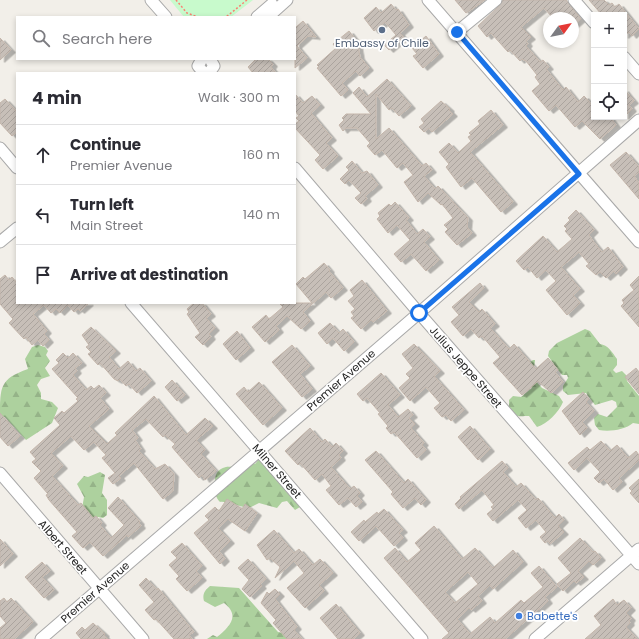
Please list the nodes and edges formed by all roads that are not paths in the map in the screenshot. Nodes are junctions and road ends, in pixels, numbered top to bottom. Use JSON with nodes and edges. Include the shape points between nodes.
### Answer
{"nodes":[{"id":1,"x":151,"y":0,"type":"edge"},
{"id":2,"x":277,"y":0,"type":"edge"},
{"id":3,"x":287,"y":0,"type":"edge"},
{"id":4,"x":428,"y":0,"type":"edge"},
{"id":5,"x":496,"y":0,"type":"edge"},
{"id":6,"x":574,"y":0,"type":"edge"},
{"id":7,"x":165,"y":16,"type":"edge"},
{"id":8,"x":258,"y":16,"type":"edge"},
{"id":9,"x":269,"y":16,"type":"edge"},
{"id":10,"x":591,"y":20,"type":"edge"},
{"id":11,"x":457,"y":32,"type":"junction"},
{"id":12,"x":627,"y":60,"type":"edge"},
{"id":13,"x":208,"y":65,"type":"edge"},
{"id":14,"x":192,"y":72,"type":"edge"},
{"id":15,"x":639,"y":74,"type":"edge"},
{"id":16,"x":639,"y":120,"type":"edge"},
{"id":17,"x":0,"y":148,"type":"edge"},
{"id":18,"x":16,"y":167,"type":"edge"},
{"id":19,"x":296,"y":169,"type":"edge"},
{"id":20,"x":579,"y":174,"type":"junction"},
{"id":21,"x":16,"y":229,"type":"edge"},
{"id":22,"x":0,"y":242,"type":"edge"},
{"id":23,"x":639,"y":242,"type":"edge"},
{"id":24,"x":132,"y":304,"type":"edge"},
{"id":25,"x":419,"y":313,"type":"junction"},
{"id":26,"x":260,"y":451,"type":"junction"},
{"id":27,"x":0,"y":473,"type":"edge"},
{"id":28,"x":635,"y":552,"type":"edge"},
{"id":29,"x":639,"y":564,"type":"edge"},
{"id":30,"x":99,"y":589,"type":"junction"},
{"id":31,"x":41,"y":639,"type":"edge"},
{"id":32,"x":142,"y":639,"type":"edge"},
{"id":33,"x":422,"y":639,"type":"edge"},
{"id":34,"x":534,"y":639,"type":"edge"}],
"edges":[{"from":1,"to":7,"type":"street"},
{"from":2,"to":8,"type":"street"},
{"from":3,"to":9,"type":"street"},
{"from":4,"to":11,"type":"street"},
{"from":5,"to":11,"type":"street"},
{"from":6,"to":10,"type":"street"},
{"from":11,"to":20,"type":"street"},
{"from":12,"to":15,"type":"street"},
{"from":13,"to":14,"type":"street"},
{"from":16,"to":20,"type":"street","name":"Premier Avenue"},
{"from":17,"to":18,"type":"street"},
{"from":19,"to":25,"type":"street","name":"Julius Jeppe Street"},
{"from":20,"to":23,"type":"street"},
{"from":20,"to":25,"type":"street","name":"Premier Avenue"},
{"from":21,"to":22,"type":"street"},
{"from":24,"to":26,"type":"street","name":"Milner Street"},
{"from":25,"to":26,"type":"street","name":"Premier Avenue"},
{"from":25,"to":28,"type":"street","name":"Julius Jeppe Street"},
{"from":26,"to":30,"type":"street","name":"Premier Avenue"},
{"from":26,"to":33,"type":"street","name":"Milner Street"},
{"from":27,"to":30,"type":"street","name":"Albert Street"},
{"from":28,"to":29,"type":"street","name":"Julius Jeppe Street"},
{"from":28,"to":34,"type":"street"},
{"from":30,"to":31,"type":"street","name":"Premier Avenue"},
{"from":30,"to":32,"type":"street","name":"Albert Street"}]}
